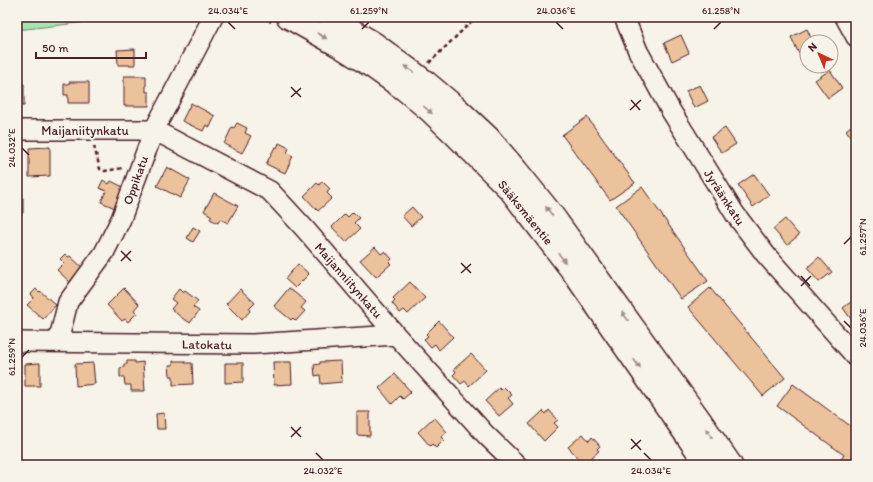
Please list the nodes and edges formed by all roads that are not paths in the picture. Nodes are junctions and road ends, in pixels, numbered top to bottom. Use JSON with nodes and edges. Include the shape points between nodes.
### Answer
{"nodes":[{"id":1,"x":213,"y":17,"type":"edge"},
{"id":2,"x":330,"y":17,"type":"edge"},
{"id":3,"x":624,"y":17,"type":"edge"},
{"id":4,"x":281,"y":20,"type":"edge"},
{"id":5,"x":347,"y":31,"type":"edge"},
{"id":6,"x":17,"y":130,"type":"edge"},
{"id":7,"x":154,"y":130,"type":"junction"},
{"id":8,"x":396,"y":334,"type":"junction"},
{"id":9,"x":17,"y":342,"type":"edge"},
{"id":10,"x":58,"y":342,"type":"junction"},
{"id":11,"x":856,"y":357,"type":"edge"},
{"id":12,"x":517,"y":465,"type":"edge"},
{"id":13,"x":708,"y":465,"type":"edge"},
{"id":14,"x":731,"y":465,"type":"edge"}],
"edges":[{"from":1,"to":7,"type":"street","name":"Oppikatu"},
{"from":2,"to":5,"type":"main road","name":"Sääksmäentie"},
{"from":3,"to":11,"type":"street","name":"Jyräänkatu","via":[[638,51],[671,111],[735,214],[766,255]]},
{"from":4,"to":5,"type":"main road","name":"Sääksmäentie","one_way":true},
{"from":5,"to":13,"type":"main road","name":"Sääksmäentie","one_way":true,"via":[[374,68],[425,107],[510,190],[573,272]]},
{"from":14,"to":5,"type":"main road","name":"Sääksmäentie","one_way":true,"via":[[551,213],[488,137],[426,82],[375,44]]},
{"from":6,"to":7,"type":"street","name":"Maijaniitynkatu"},
{"from":7,"to":8,"type":"street","name":"Maijanniitynkatu","via":[[270,191]]},
{"from":7,"to":10,"type":"street","name":"Oppikatu","via":[[121,219],[104,253],[68,302]]},
{"from":8,"to":10,"type":"street","name":"Latokatu","via":[[253,344]]},
{"from":8,"to":12,"type":"street","name":"Maijanniitynkatu","via":[[486,435]]},
{"from":9,"to":10,"type":"street","name":"Latokatu"}]}
